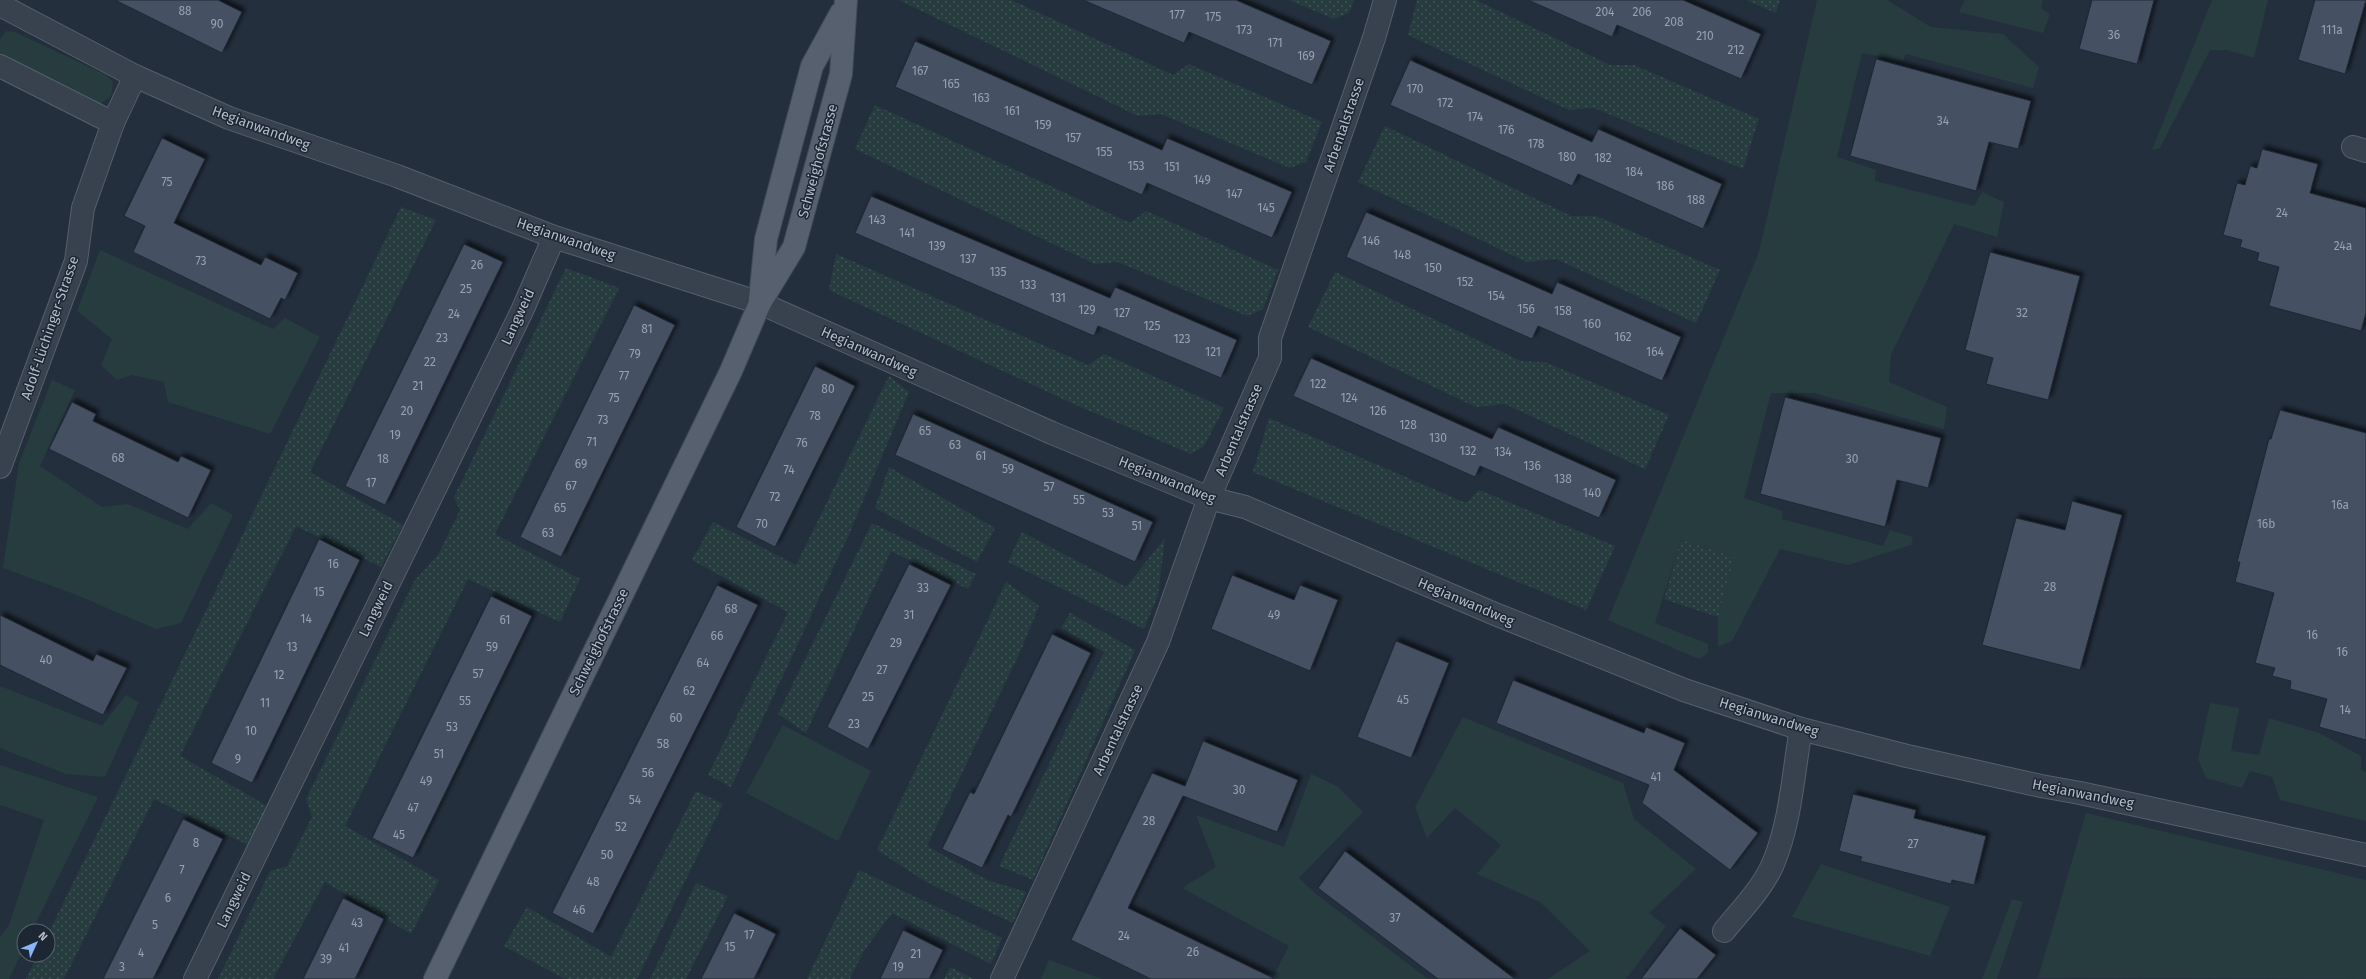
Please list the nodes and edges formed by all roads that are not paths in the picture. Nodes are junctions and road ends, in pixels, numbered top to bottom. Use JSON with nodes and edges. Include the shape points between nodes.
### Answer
{"nodes":[{"id":1,"x":1385,"y":0,"type":"edge"},
{"id":2,"x":845,"y":4,"type":"edge"},
{"id":3,"x":0,"y":5,"type":"edge"},
{"id":4,"x":0,"y":66,"type":"edge"},
{"id":5,"x":135,"y":76,"type":"junction"},
{"id":6,"x":114,"y":123,"type":"junction"},
{"id":7,"x":554,"y":237,"type":"junction"},
{"id":8,"x":760,"y":303,"type":"junction"},
{"id":9,"x":0,"y":467,"type":"edge"},
{"id":10,"x":1209,"y":498,"type":"junction"},
{"id":11,"x":1801,"y":729,"type":"junction"},
{"id":12,"x":2366,"y":855,"type":"edge"},
{"id":13,"x":1724,"y":931,"type":"dead end"},
{"id":14,"x":195,"y":979,"type":"edge"},
{"id":15,"x":435,"y":979,"type":"edge"},
{"id":16,"x":1002,"y":979,"type":"edge"}],
"edges":[{"from":1,"to":10,"type":"street","name":"Arbentalstrasse","via":[[1270,338],[1270,358]]},
{"from":2,"to":8,"type":"main road","name":"Schweighofstrasse","via":[[812,66],[766,239]]},
{"from":2,"to":8,"type":"main road","name":"Schweighofstrasse","via":[[841,74],[794,247]]},
{"from":3,"to":5,"type":"street","name":"Hegianwandweg"},
{"from":4,"to":6,"type":"street"},
{"from":5,"to":6,"type":"street","name":"Adolf-Lüchinger-Strasse"},
{"from":5,"to":7,"type":"street","name":"Hegianwandweg","via":[[229,118],[397,176]]},
{"from":6,"to":9,"type":"street","name":"Adolf-Lüchinger-Strasse","via":[[83,208],[76,261]]},
{"from":7,"to":8,"type":"street","name":"Hegianwandweg"},
{"from":7,"to":14,"type":"street","name":"Langweid","via":[[522,311]]},
{"from":8,"to":10,"type":"street","name":"Hegianwandweg","via":[[1052,433]]},
{"from":8,"to":15,"type":"main road","name":"Schweighofstrasse","via":[[727,378]]},
{"from":10,"to":11,"type":"street","name":"Hegianwandweg","via":[[1245,507],[1495,614],[1684,690]]},
{"from":10,"to":16,"type":"street","name":"Arbentalstrasse","via":[[1158,642]]},
{"from":11,"to":12,"type":"street","name":"Hegianwandweg","via":[[2019,781]]},
{"from":11,"to":13,"type":"street","via":[[1789,814],[1772,865],[1756,891]]}]}
